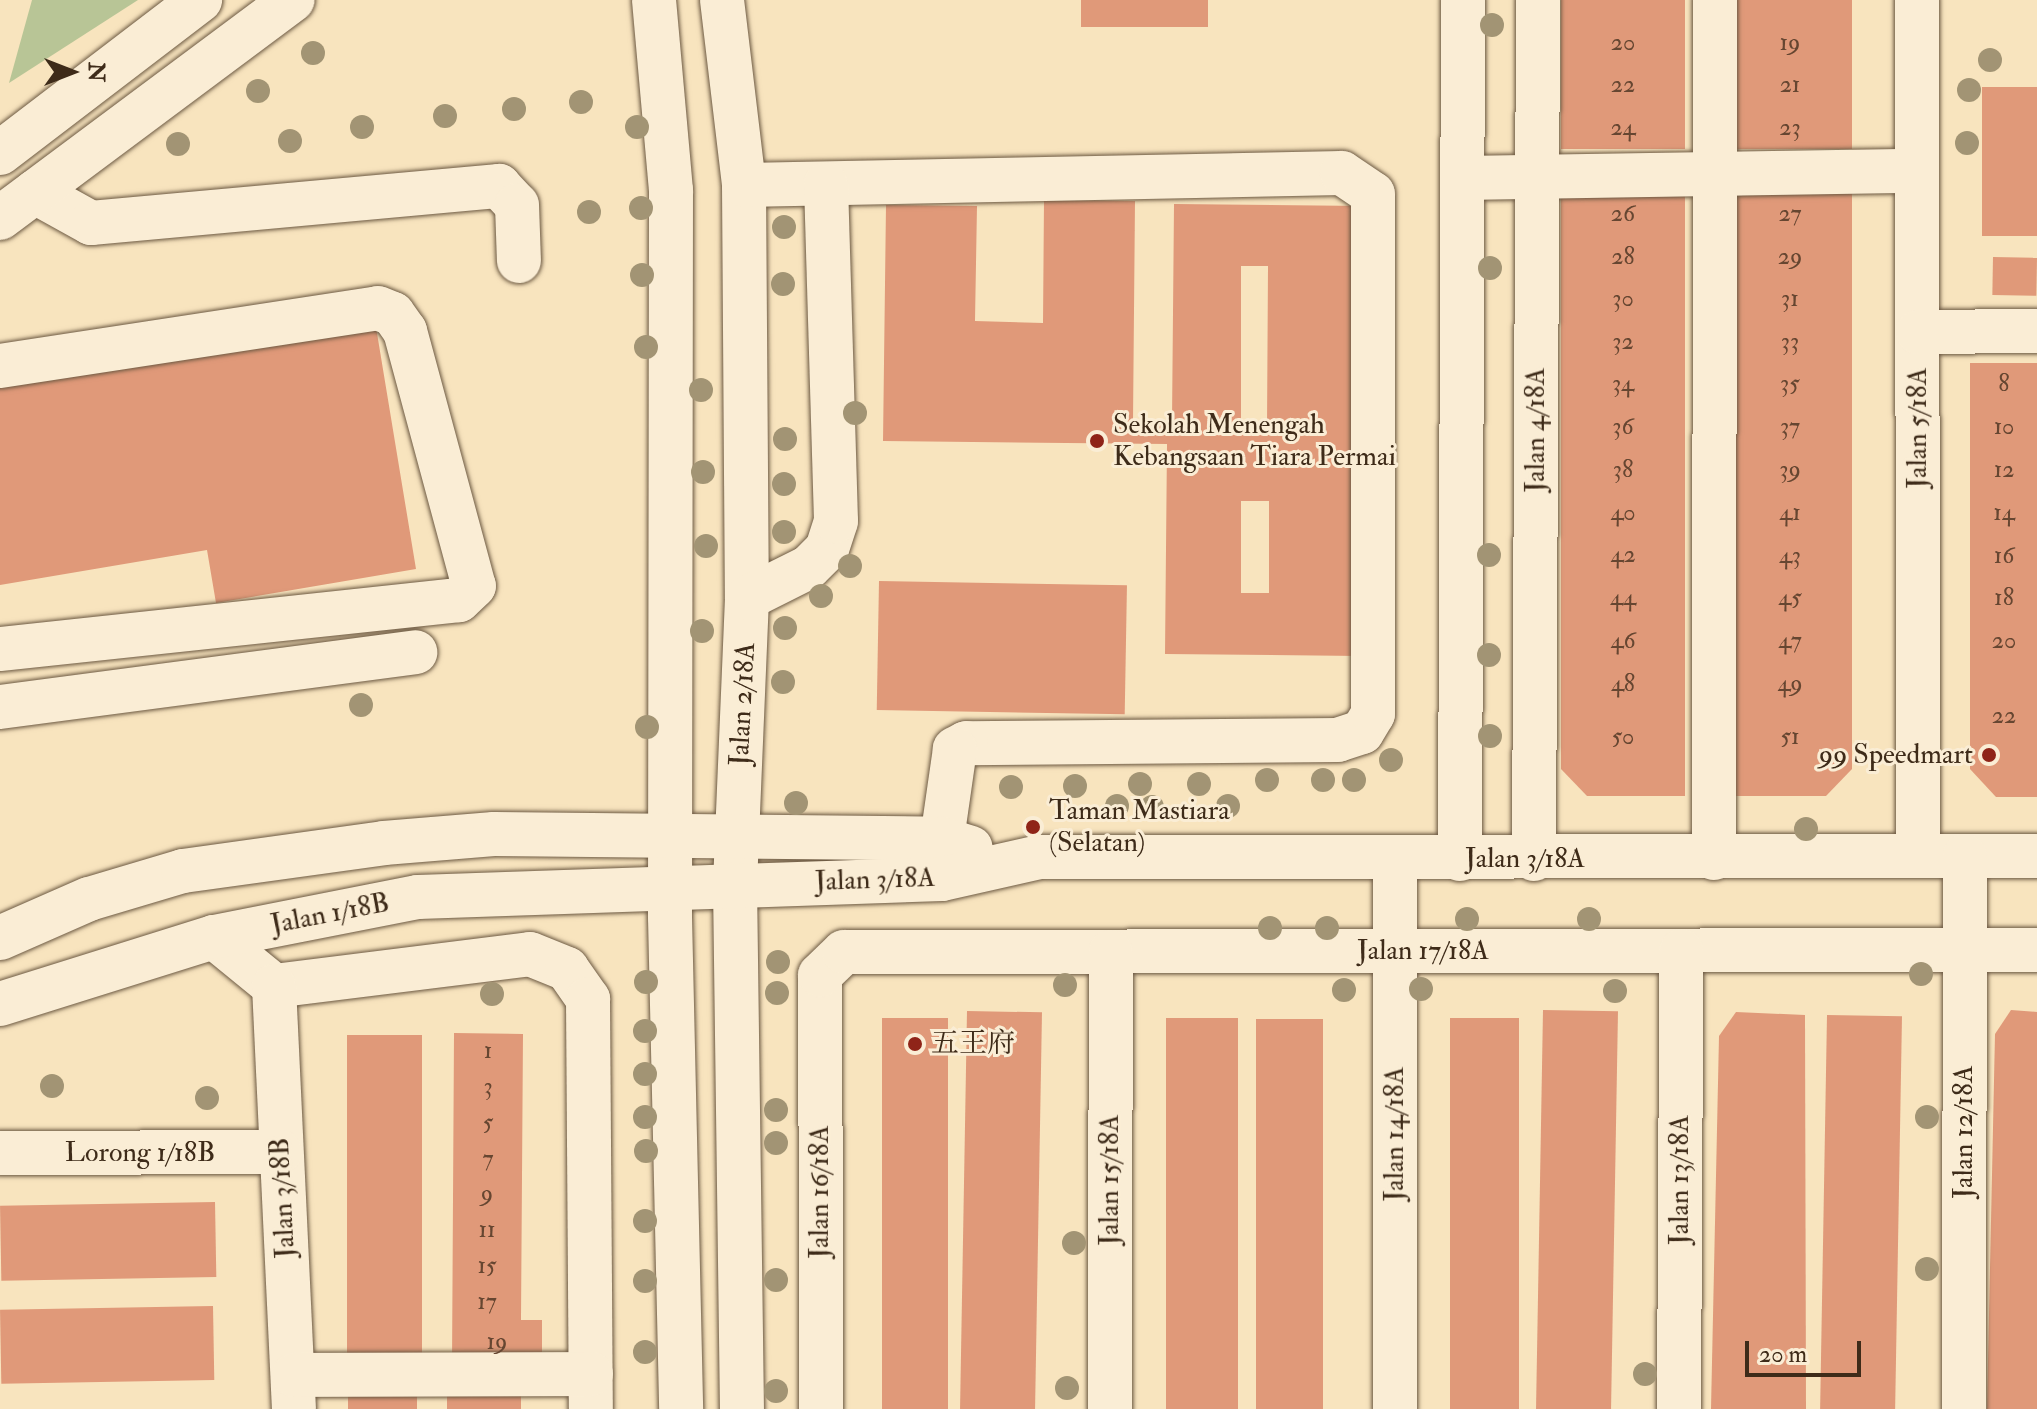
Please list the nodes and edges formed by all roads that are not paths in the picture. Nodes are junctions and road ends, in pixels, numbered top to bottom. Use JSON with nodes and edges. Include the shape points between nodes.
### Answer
{"nodes":[{"id":1,"x":200,"y":0,"type":"edge"},
{"id":2,"x":293,"y":0,"type":"edge"},
{"id":3,"x":654,"y":0,"type":"edge"},
{"id":4,"x":722,"y":0,"type":"edge"},
{"id":5,"x":1463,"y":0,"type":"edge"},
{"id":6,"x":1538,"y":0,"type":"edge"},
{"id":7,"x":1715,"y":0,"type":"edge"},
{"id":8,"x":1917,"y":0,"type":"edge"},
{"id":9,"x":0,"y":153,"type":"edge"},
{"id":10,"x":1917,"y":171,"type":"junction"},
{"id":11,"x":1714,"y":174,"type":"junction"},
{"id":12,"x":1537,"y":177,"type":"junction"},
{"id":13,"x":1462,"y":178,"type":"junction"},
{"id":14,"x":826,"y":184,"type":"junction"},
{"id":15,"x":744,"y":185,"type":"junction"},
{"id":16,"x":35,"y":192,"type":"junction"},
{"id":17,"x":0,"y":218,"type":"edge"},
{"id":18,"x":519,"y":261,"type":"dead end"},
{"id":19,"x":2037,"y":331,"type":"edge"},
{"id":20,"x":1918,"y":332,"type":"junction"},
{"id":21,"x":0,"y":366,"type":"edge"},
{"id":22,"x":747,"y":598,"type":"junction"},
{"id":23,"x":0,"y":649,"type":"edge"},
{"id":24,"x":415,"y":652,"type":"dead end"},
{"id":25,"x":0,"y":707,"type":"edge"},
{"id":26,"x":670,"y":838,"type":"junction"},
{"id":27,"x":737,"y":839,"type":"junction"},
{"id":28,"x":942,"y":839,"type":"junction"},
{"id":29,"x":1918,"y":856,"type":"junction"},
{"id":30,"x":1965,"y":856,"type":"junction"},
{"id":31,"x":2037,"y":856,"type":"edge"},
{"id":32,"x":1714,"y":858,"type":"junction"},
{"id":33,"x":1460,"y":859,"type":"junction"},
{"id":34,"x":1534,"y":859,"type":"junction"},
{"id":35,"x":1012,"y":860,"type":"junction"},
{"id":36,"x":1395,"y":860,"type":"junction"},
{"id":37,"x":671,"y":884,"type":"junction"},
{"id":38,"x":735,"y":884,"type":"junction"},
{"id":39,"x":89,"y":899,"type":"junction"},
{"id":40,"x":308,"y":916,"type":"junction"},
{"id":41,"x":0,"y":928,"type":"edge"},
{"id":42,"x":214,"y":937,"type":"junction"},
{"id":43,"x":0,"y":938,"type":"edge"},
{"id":44,"x":2037,"y":950,"type":"edge"},
{"id":45,"x":1395,"y":951,"type":"junction"},
{"id":46,"x":1681,"y":951,"type":"junction"},
{"id":47,"x":1965,"y":951,"type":"junction"},
{"id":48,"x":1111,"y":952,"type":"junction"},
{"id":49,"x":820,"y":975,"type":"joint"},
{"id":50,"x":274,"y":986,"type":"junction"},
{"id":51,"x":0,"y":1004,"type":"edge"},
{"id":52,"x":280,"y":1152,"type":"junction"},
{"id":53,"x":0,"y":1153,"type":"edge"},
{"id":54,"x":591,"y":1391,"type":"edge"},
{"id":55,"x":294,"y":1392,"type":"edge"},
{"id":56,"x":681,"y":1409,"type":"edge"},
{"id":57,"x":742,"y":1409,"type":"edge"},
{"id":58,"x":821,"y":1409,"type":"edge"},
{"id":59,"x":1110,"y":1409,"type":"edge"},
{"id":60,"x":1395,"y":1409,"type":"edge"},
{"id":61,"x":1679,"y":1409,"type":"edge"},
{"id":62,"x":1964,"y":1409,"type":"edge"}],
"edges":[{"from":1,"to":9,"type":"street"},
{"from":2,"to":16,"type":"street"},
{"from":3,"to":26,"type":"street","via":[[671,190]]},
{"from":4,"to":15,"type":"street","name":"Jalan 2/18A"},
{"from":5,"to":13,"type":"street"},
{"from":6,"to":12,"type":"street","name":"Jalan 4/18A"},
{"from":7,"to":11,"type":"street"},
{"from":8,"to":10,"type":"street","name":"Jalan 5/18A"},
{"from":10,"to":11,"type":"street"},
{"from":10,"to":20,"type":"street","name":"Jalan 5/18A"},
{"from":11,"to":12,"type":"street"},
{"from":11,"to":32,"type":"street"},
{"from":12,"to":13,"type":"street"},
{"from":12,"to":34,"type":"street","name":"Jalan 4/18A"},
{"from":13,"to":33,"type":"street"},
{"from":14,"to":15,"type":"street"},
{"from":14,"to":22,"type":"street","via":[[836,521],[827,549],[809,567]]},
{"from":14,"to":28,"type":"street","via":[[1342,173],[1373,194],[1373,714],[1362,732],[1338,740],[966,743],[955,749]]},
{"from":15,"to":22,"type":"street","name":"Jalan 2/18A"},
{"from":16,"to":17,"type":"street"},
{"from":16,"to":18,"type":"street","via":[[91,223],[499,186],[517,205]]},
{"from":19,"to":20,"type":"street"},
{"from":20,"to":29,"type":"street","name":"Jalan 5/18A"},
{"from":21,"to":23,"type":"street","via":[[378,308],[393,314],[405,331],[474,586],[459,600]]},
{"from":22,"to":27,"type":"street","name":"Jalan 2/18A"},
{"from":24,"to":25,"type":"street"},
{"from":26,"to":27,"type":"street","name":"Jalan 3/18A"},
{"from":26,"to":37,"type":"street"},
{"from":26,"to":39,"type":"street","via":[[494,834],[278,854]]},
{"from":27,"to":28,"type":"street","name":"Jalan 3/18A"},
{"from":27,"to":38,"type":"street","name":"Jalan 2/18A"},
{"from":28,"to":35,"type":"street","name":"Jalan 3/18A"},
{"from":29,"to":30,"type":"street","name":"Jalan 3/18A"},
{"from":29,"to":32,"type":"street","name":"Jalan 3/18A"},
{"from":30,"to":31,"type":"street","name":"Jalan 3/18A"},
{"from":30,"to":47,"type":"street","name":"Jalan 12/18A"},
{"from":32,"to":34,"type":"street","name":"Jalan 3/18A"},
{"from":33,"to":34,"type":"street","name":"Jalan 3/18A"},
{"from":33,"to":36,"type":"street","name":"Jalan 3/18A"},
{"from":35,"to":36,"type":"street","name":"Jalan 3/18A"},
{"from":35,"to":38,"type":"street","name":"Jalan 3/18A","via":[[942,879]]},
{"from":36,"to":45,"type":"street","name":"Jalan 14/18A"},
{"from":37,"to":38,"type":"street","name":"Jalan 3/18A"},
{"from":37,"to":40,"type":"street","name":"Jalan 1/18B","via":[[418,897]]},
{"from":37,"to":56,"type":"street"},
{"from":38,"to":57,"type":"street","name":"Jalan 2/18A"},
{"from":39,"to":41,"type":"street"},
{"from":39,"to":43,"type":"street"},
{"from":40,"to":42,"type":"street","name":"Jalan 1/18B"},
{"from":40,"to":50,"type":"street"},
{"from":42,"to":50,"type":"street"},
{"from":42,"to":51,"type":"street","name":"Jalan 1/18B"},
{"from":44,"to":47,"type":"street","name":"Jalan 17/18A"},
{"from":45,"to":46,"type":"street","name":"Jalan 17/18A"},
{"from":45,"to":48,"type":"street","name":"Jalan 17/18A"},
{"from":45,"to":60,"type":"street","name":"Jalan 14/18A"},
{"from":46,"to":47,"type":"street","name":"Jalan 17/18A"},
{"from":46,"to":61,"type":"street","name":"Jalan 13/18A"},
{"from":47,"to":62,"type":"street","name":"Jalan 12/18A"},
{"from":48,"to":49,"type":"street","name":"Jalan 17/18A","via":[[844,952]]},
{"from":48,"to":59,"type":"street","name":"Jalan 15/18A"},
{"from":49,"to":58,"type":"street","name":"Jalan 16/18A"},
{"from":50,"to":52,"type":"street","name":"Jalan 3/18B"},
{"from":50,"to":54,"type":"street","via":[[530,954],[567,969],[588,999]]},
{"from":52,"to":53,"type":"street","name":"Lorong 1/18B"},
{"from":52,"to":55,"type":"street","name":"Jalan 3/18B"},
{"from":54,"to":55,"type":"street"}]}
